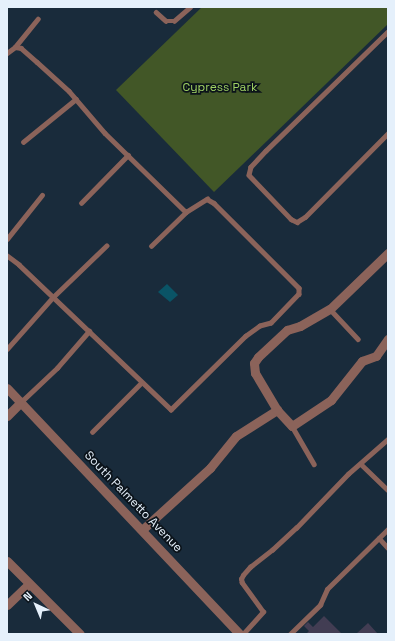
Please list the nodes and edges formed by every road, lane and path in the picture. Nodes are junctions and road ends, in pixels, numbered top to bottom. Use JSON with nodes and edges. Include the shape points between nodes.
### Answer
{"nodes":[{"id":1,"x":190,"y":7,"type":"edge"},
{"id":2,"x":156,"y":12,"type":"dead end"},
{"id":3,"x":38,"y":19,"type":"dead end"},
{"id":4,"x":388,"y":32,"type":"edge"},
{"id":5,"x":15,"y":47,"type":"junction"},
{"id":6,"x":7,"y":53,"type":"edge"},
{"id":7,"x":76,"y":99,"type":"junction"},
{"id":8,"x":388,"y":133,"type":"edge"},
{"id":9,"x":23,"y":142,"type":"dead end"},
{"id":10,"x":128,"y":156,"type":"junction"},
{"id":11,"x":42,"y":195,"type":"dead end"},
{"id":12,"x":81,"y":203,"type":"dead end"},
{"id":13,"x":186,"y":212,"type":"junction"},
{"id":14,"x":7,"y":239,"type":"edge"},
{"id":15,"x":106,"y":246,"type":"dead end"},
{"id":16,"x":151,"y":246,"type":"dead end"},
{"id":17,"x":388,"y":253,"type":"edge"},
{"id":18,"x":7,"y":256,"type":"edge"},
{"id":19,"x":53,"y":297,"type":"junction"},
{"id":20,"x":330,"y":309,"type":"junction"},
{"id":21,"x":89,"y":331,"type":"junction"},
{"id":22,"x":358,"y":339,"type":"dead end"},
{"id":23,"x":388,"y":339,"type":"edge"},
{"id":24,"x":7,"y":349,"type":"edge"},
{"id":25,"x":141,"y":383,"type":"junction"},
{"id":26,"x":7,"y":388,"type":"edge"},
{"id":27,"x":21,"y":402,"type":"junction"},
{"id":28,"x":277,"y":410,"type":"junction"},
{"id":29,"x":7,"y":416,"type":"edge"},
{"id":30,"x":292,"y":426,"type":"junction"},
{"id":31,"x":92,"y":432,"type":"dead end"},
{"id":32,"x":388,"y":439,"type":"edge"},
{"id":33,"x":314,"y":464,"type":"dead end"},
{"id":34,"x":361,"y":464,"type":"junction"},
{"id":35,"x":388,"y":490,"type":"edge"},
{"id":36,"x":143,"y":529,"type":"junction"},
{"id":37,"x":388,"y":529,"type":"edge"},
{"id":38,"x":379,"y":538,"type":"junction"},
{"id":39,"x":388,"y":548,"type":"edge"},
{"id":40,"x":7,"y":561,"type":"edge"},
{"id":41,"x":29,"y":584,"type":"junction"},
{"id":42,"x":7,"y":606,"type":"edge"},
{"id":43,"x":80,"y":634,"type":"edge"},
{"id":44,"x":242,"y":634,"type":"edge"},
{"id":45,"x":290,"y":634,"type":"edge"}],
"edges":[{"from":1,"to":2,"type":"lane","via":[[174,21],[166,21]]},
{"from":3,"to":5,"type":"lane"},
{"from":4,"to":8,"type":"lane","via":[[266,151],[251,167],[249,175],[276,205],[297,222],[305,217]]},
{"from":5,"to":6,"type":"lane"},
{"from":5,"to":7,"type":"lane","via":[[21,48]]},
{"from":7,"to":9,"type":"lane"},
{"from":7,"to":10,"type":"lane"},
{"from":10,"to":12,"type":"lane"},
{"from":10,"to":13,"type":"lane"},
{"from":11,"to":14,"type":"lane"},
{"from":13,"to":16,"type":"lane"},
{"from":13,"to":25,"type":"lane","via":[[207,199],[214,203],[299,288],[299,294],[271,322],[246,336],[171,410]]},
{"from":15,"to":19,"type":"lane"},
{"from":17,"to":20,"type":"street"},
{"from":18,"to":19,"type":"lane"},
{"from":19,"to":21,"type":"lane"},
{"from":19,"to":24,"type":"lane"},
{"from":20,"to":22,"type":"lane"},
{"from":20,"to":28,"type":"street","via":[[284,332],[254,363],[255,373]]},
{"from":21,"to":25,"type":"lane"},
{"from":21,"to":27,"type":"lane","via":[[57,368]]},
{"from":23,"to":30,"type":"street","via":[[376,356],[362,361],[331,400]]},
{"from":25,"to":31,"type":"lane"},
{"from":26,"to":27,"type":"street","name":"South Palmetto Avenue"},
{"from":27,"to":29,"type":"street"},
{"from":27,"to":36,"type":"street","name":"South Palmetto Avenue"},
{"from":28,"to":30,"type":"street"},
{"from":28,"to":36,"type":"street","via":[[236,436],[210,468]]},
{"from":30,"to":33,"type":"lane"},
{"from":32,"to":34,"type":"lane"},
{"from":34,"to":35,"type":"lane"},
{"from":34,"to":44,"type":"lane","via":[[296,528],[242,575],[242,583],[263,612]]},
{"from":36,"to":44,"type":"street","name":"South Palmetto Avenue"},
{"from":37,"to":38,"type":"lane"},
{"from":38,"to":39,"type":"lane"},
{"from":38,"to":45,"type":"lane","via":[[327,589],[320,605]]},
{"from":40,"to":41,"type":"street"},
{"from":41,"to":42,"type":"street"},
{"from":41,"to":43,"type":"street"}]}
